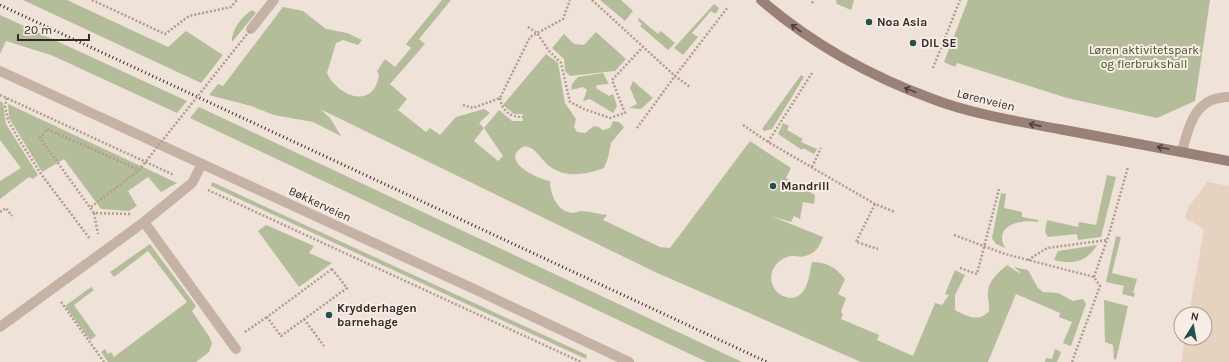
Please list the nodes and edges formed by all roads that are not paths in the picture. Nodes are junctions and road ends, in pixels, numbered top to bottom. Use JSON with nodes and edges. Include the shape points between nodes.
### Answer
{"nodes":[{"id":1,"x":274,"y":0,"type":"edge"},
{"id":2,"x":761,"y":0,"type":"edge"},
{"id":3,"x":251,"y":29,"type":"road end"},
{"id":4,"x":0,"y":71,"type":"edge"},
{"id":5,"x":1229,"y":95,"type":"edge"},
{"id":6,"x":1182,"y":152,"type":"junction"},
{"id":7,"x":1229,"y":161,"type":"edge"},
{"id":8,"x":202,"y":164,"type":"junction"},
{"id":9,"x":144,"y":222,"type":"junction"},
{"id":10,"x":0,"y":327,"type":"edge"},
{"id":11,"x":236,"y":349,"type":"dead end"},
{"id":12,"x":629,"y":362,"type":"edge"}],
"edges":[{"from":1,"to":3,"type":"street"},
{"from":6,"to":2,"type":"street","name":"Lørenveien","one_way":true,"via":[[995,117],[931,99],[865,70],[834,53]]},
{"from":4,"to":8,"type":"street","name":"Bøkkerveien"},
{"from":5,"to":6,"type":"street","via":[[1213,98],[1201,106],[1192,120]]},
{"from":6,"to":7,"type":"street","name":"Lørenveien"},
{"from":8,"to":9,"type":"street","via":[[192,183]]},
{"from":8,"to":12,"type":"street","name":"Bøkkerveien"},
{"from":9,"to":10,"type":"street"},
{"from":9,"to":11,"type":"street"}]}
